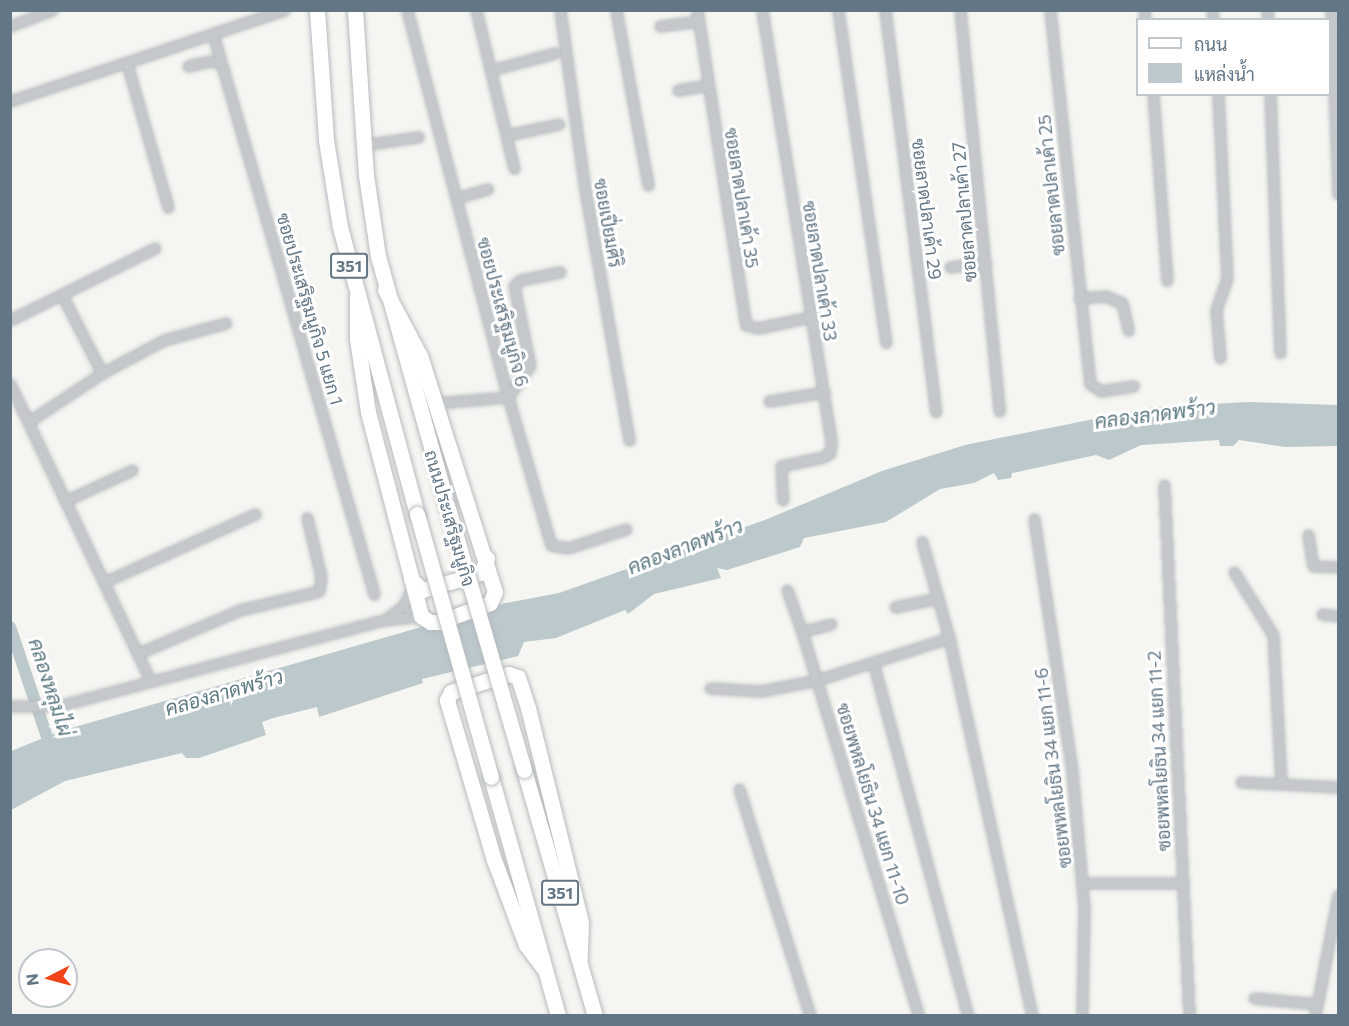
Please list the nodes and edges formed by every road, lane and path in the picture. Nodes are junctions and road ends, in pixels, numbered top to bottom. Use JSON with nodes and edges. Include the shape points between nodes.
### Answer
{"nodes":[{"id":1,"x":52,"y":10,"type":"edge"},
{"id":2,"x":284,"y":10,"type":"edge"},
{"id":3,"x":317,"y":10,"type":"edge"},
{"id":4,"x":355,"y":10,"type":"edge"},
{"id":5,"x":407,"y":10,"type":"edge"},
{"id":6,"x":476,"y":10,"type":"edge"},
{"id":7,"x":560,"y":10,"type":"edge"},
{"id":8,"x":616,"y":10,"type":"edge"},
{"id":9,"x":697,"y":10,"type":"edge"},
{"id":10,"x":762,"y":10,"type":"edge"},
{"id":11,"x":838,"y":10,"type":"edge"},
{"id":12,"x":885,"y":10,"type":"edge"},
{"id":13,"x":960,"y":10,"type":"edge"},
{"id":14,"x":1050,"y":10,"type":"edge"},
{"id":15,"x":1331,"y":10,"type":"edge"},
{"id":16,"x":699,"y":21,"type":"junction"},
{"id":17,"x":10,"y":26,"type":"edge"},
{"id":18,"x":660,"y":26,"type":"dead end"},
{"id":19,"x":213,"y":34,"type":"junction"},
{"id":20,"x":555,"y":53,"type":"dead end"},
{"id":21,"x":127,"y":64,"type":"junction"},
{"id":22,"x":221,"y":64,"type":"junction"},
{"id":23,"x":188,"y":66,"type":"dead end"},
{"id":24,"x":491,"y":70,"type":"junction"},
{"id":25,"x":708,"y":85,"type":"junction"},
{"id":26,"x":678,"y":90,"type":"dead end"},
{"id":27,"x":1153,"y":96,"type":"edge"},
{"id":28,"x":1218,"y":96,"type":"edge"},
{"id":29,"x":1270,"y":96,"type":"edge"},
{"id":30,"x":10,"y":101,"type":"edge"},
{"id":31,"x":560,"y":124,"type":"dead end"},
{"id":32,"x":507,"y":135,"type":"junction"},
{"id":33,"x":418,"y":137,"type":"dead end"},
{"id":34,"x":363,"y":145,"type":"junction"},
{"id":35,"x":514,"y":168,"type":"dead end"},
{"id":36,"x":648,"y":185,"type":"dead end"},
{"id":37,"x":488,"y":189,"type":"dead end"},
{"id":38,"x":1338,"y":194,"type":"edge"},
{"id":39,"x":456,"y":198,"type":"junction"},
{"id":40,"x":168,"y":207,"type":"dead end"},
{"id":41,"x":155,"y":248,"type":"dead end"},
{"id":42,"x":986,"y":262,"type":"junction"},
{"id":43,"x":950,"y":267,"type":"dead end"},
{"id":44,"x":560,"y":272,"type":"dead end"},
{"id":45,"x":1167,"y":280,"type":"dead end"},
{"id":46,"x":385,"y":290,"type":"junction"},
{"id":47,"x":62,"y":295,"type":"junction"},
{"id":48,"x":357,"y":297,"type":"junction"},
{"id":49,"x":1079,"y":298,"type":"junction"},
{"id":50,"x":810,"y":317,"type":"junction"},
{"id":51,"x":10,"y":320,"type":"edge"},
{"id":52,"x":226,"y":323,"type":"dead end"},
{"id":53,"x":1128,"y":330,"type":"dead end"},
{"id":54,"x":886,"y":343,"type":"dead end"},
{"id":55,"x":1280,"y":353,"type":"dead end"},
{"id":56,"x":1220,"y":358,"type":"dead end"},
{"id":57,"x":102,"y":373,"type":"junction"},
{"id":58,"x":10,"y":384,"type":"edge"},
{"id":59,"x":1134,"y":386,"type":"dead end"},
{"id":60,"x":824,"y":392,"type":"junction"},
{"id":61,"x":508,"y":397,"type":"junction"},
{"id":62,"x":769,"y":401,"type":"dead end"},
{"id":63,"x":436,"y":403,"type":"junction"},
{"id":64,"x":999,"y":411,"type":"dead end"},
{"id":65,"x":936,"y":412,"type":"dead end"},
{"id":66,"x":28,"y":422,"type":"junction"},
{"id":67,"x":629,"y":440,"type":"dead end"},
{"id":68,"x":132,"y":471,"type":"dead end"},
{"id":69,"x":1164,"y":485,"type":"dead end"},
{"id":70,"x":783,"y":500,"type":"dead end"},
{"id":71,"x":65,"y":501,"type":"junction"},
{"id":72,"x":255,"y":514,"type":"dead end"},
{"id":73,"x":308,"y":518,"type":"dead end"},
{"id":74,"x":1034,"y":519,"type":"dead end"},
{"id":75,"x":626,"y":529,"type":"dead end"},
{"id":76,"x":1308,"y":535,"type":"dead end"},
{"id":77,"x":922,"y":542,"type":"dead end"},
{"id":78,"x":487,"y":558,"type":"junction"},
{"id":79,"x":1338,"y":567,"type":"edge"},
{"id":80,"x":1234,"y":572,"type":"dead end"},
{"id":81,"x":104,"y":582,"type":"junction"},
{"id":82,"x":412,"y":583,"type":"junction"},
{"id":83,"x":787,"y":590,"type":"dead end"},
{"id":84,"x":374,"y":594,"type":"dead end"},
{"id":85,"x":938,"y":598,"type":"junction"},
{"id":86,"x":896,"y":607,"type":"dead end"},
{"id":87,"x":1322,"y":614,"type":"dead end"},
{"id":88,"x":420,"y":616,"type":"junction"},
{"id":89,"x":1338,"y":616,"type":"edge"},
{"id":90,"x":384,"y":620,"type":"junction"},
{"id":91,"x":831,"y":624,"type":"dead end"},
{"id":92,"x":802,"y":632,"type":"junction"},
{"id":93,"x":949,"y":638,"type":"junction"},
{"id":94,"x":139,"y":653,"type":"junction"},
{"id":95,"x":873,"y":662,"type":"junction"},
{"id":96,"x":150,"y":680,"type":"junction"},
{"id":97,"x":817,"y":680,"type":"junction"},
{"id":98,"x":710,"y":688,"type":"dead end"},
{"id":99,"x":11,"y":706,"type":"edge"},
{"id":100,"x":1241,"y":782,"type":"dead end"},
{"id":101,"x":1281,"y":783,"type":"junction"},
{"id":102,"x":1338,"y":787,"type":"edge"},
{"id":103,"x":739,"y":789,"type":"dead end"},
{"id":104,"x":1083,"y":883,"type":"junction"},
{"id":105,"x":1182,"y":883,"type":"junction"},
{"id":106,"x":1338,"y":896,"type":"edge"},
{"id":107,"x":580,"y":959,"type":"junction"},
{"id":108,"x":544,"y":970,"type":"junction"},
{"id":109,"x":1254,"y":998,"type":"dead end"},
{"id":110,"x":1317,"y":1004,"type":"junction"},
{"id":111,"x":558,"y":1016,"type":"edge"},
{"id":112,"x":595,"y":1016,"type":"edge"},
{"id":113,"x":810,"y":1016,"type":"edge"},
{"id":114,"x":919,"y":1016,"type":"edge"},
{"id":115,"x":968,"y":1016,"type":"edge"},
{"id":116,"x":1032,"y":1016,"type":"edge"},
{"id":117,"x":1082,"y":1016,"type":"edge"},
{"id":118,"x":1189,"y":1016,"type":"edge"},
{"id":119,"x":1315,"y":1016,"type":"edge"}],
"edges":[{"from":1,"to":17,"type":"street"},
{"from":2,"to":19,"type":"street"},
{"from":3,"to":48,"type":"main road","name":"ถนนประเสริฐมนูกิจ","number":"351","via":[[326,140]]},
{"from":4,"to":34,"type":"main road","name":"ถนนประเสริฐมนูกิจ","number":"351"},
{"from":5,"to":39,"type":"street","name":"ซอยประเสริฐมนูกิจ 6"},
{"from":6,"to":24,"type":"street"},
{"from":7,"to":67,"type":"street","name":"ซอยเปี่ยมศิริ","via":[[583,179]]},
{"from":8,"to":36,"type":"street"},
{"from":9,"to":16,"type":"street","name":"ซอยลาดปลาเค้า 35"},
{"from":10,"to":50,"type":"street","name":"ซอยลาดปลาเค้า 33"},
{"from":11,"to":54,"type":"street"},
{"from":12,"to":65,"type":"street","name":"ซอยลาดปลาเค้า 29"},
{"from":13,"to":42,"type":"street","name":"ซอยลาดปลาเค้า 27"},
{"from":14,"to":49,"type":"street","name":"ซอยลาดปลาเค้า 25"},
{"from":15,"to":38,"type":"street"},
{"from":16,"to":18,"type":"street"},
{"from":16,"to":25,"type":"street","name":"ซอยลาดปลาเค้า 35"},
{"from":19,"to":21,"type":"street"},
{"from":19,"to":22,"type":"street","name":"ซอยประเสริฐมนูกิจ 5 แยก 1"},
{"from":20,"to":24,"type":"street"},
{"from":21,"to":30,"type":"street"},
{"from":21,"to":40,"type":"street"},
{"from":22,"to":23,"type":"street"},
{"from":22,"to":84,"type":"street","name":"ซอยประเสริฐมนูกิจ 5 แยก 1","via":[[346,486]]},
{"from":24,"to":32,"type":"street"},
{"from":25,"to":26,"type":"street"},
{"from":25,"to":50,"type":"street","name":"ซอยลาดปลาเค้า 35","via":[[746,325],[758,328]]},
{"from":27,"to":45,"type":"street"},
{"from":28,"to":56,"type":"street","via":[[1227,278],[1216,310]]},
{"from":29,"to":55,"type":"street"},
{"from":31,"to":32,"type":"street"},
{"from":32,"to":35,"type":"street"},
{"from":33,"to":34,"type":"street"},
{"from":34,"to":46,"type":"main road","name":"ถนนประเสริฐมนูกิจ","number":"351"},
{"from":37,"to":39,"type":"street"},
{"from":39,"to":61,"type":"street","name":"ซอยประเสริฐมนูกิจ 6"},
{"from":41,"to":47,"type":"street"},
{"from":42,"to":43,"type":"street"},
{"from":42,"to":64,"type":"street","name":"ซอยลาดปลาเค้า 27"},
{"from":44,"to":61,"type":"street","via":[[520,280],[514,286],[530,366]]},
{"from":46,"to":63,"type":"main road","via":[[420,356]]},
{"from":46,"to":107,"type":"main road","name":"ถนนประเสริฐมนูกิจ","number":"351","bridge":true},
{"from":47,"to":51,"type":"street"},
{"from":47,"to":57,"type":"street"},
{"from":48,"to":82,"type":"main road","via":[[357,339],[368,412]]},
{"from":48,"to":108,"type":"main road","name":"ถนนประเสริฐมนูกิจ","number":"351","bridge":true},
{"from":49,"to":53,"type":"street","via":[[1105,296],[1122,303]]},
{"from":49,"to":59,"type":"street","name":"ซอยลาดปลาเค้า 25","via":[[1090,384],[1095,390]]},
{"from":50,"to":60,"type":"street","name":"ซอยลาดปลาเค้า 33"},
{"from":52,"to":57,"type":"street","via":[[164,340]]},
{"from":57,"to":66,"type":"street"},
{"from":58,"to":66,"type":"street"},
{"from":60,"to":62,"type":"street"},
{"from":60,"to":70,"type":"street","name":"ซอยลาดปลาเค้า 33","via":[[830,453],[782,466]]},
{"from":61,"to":63,"type":"street"},
{"from":61,"to":75,"type":"street","name":"ซอยประเสริฐมนูกิจ 6","via":[[551,545],[568,548]]},
{"from":63,"to":78,"type":"main road"},
{"from":66,"to":71,"type":"street"},
{"from":68,"to":71,"type":"street"},
{"from":69,"to":105,"type":"street","name":"ซอยพหลโยธิน 34 แยก 11-2"},
{"from":71,"to":81,"type":"street"},
{"from":72,"to":81,"type":"street"},
{"from":73,"to":94,"type":"street","via":[[321,576],[319,591],[240,610]]},
{"from":74,"to":104,"type":"street","name":"ซอยพหลโยธิน 34 แยก 11-6","via":[[1072,771]]},
{"from":76,"to":79,"type":"street","via":[[1313,566]]},
{"from":77,"to":85,"type":"street"},
{"from":78,"to":82,"type":"main road","via":[[481,573],[422,590]]},
{"from":78,"to":88,"type":"main road","via":[[495,592],[490,603],[439,622]]},
{"from":80,"to":101,"type":"street","via":[[1273,634]]},
{"from":81,"to":94,"type":"street"},
{"from":82,"to":88,"type":"main road"},
{"from":82,"to":90,"type":"street","via":[[403,606]]},
{"from":83,"to":92,"type":"street","name":"ซอยพหลโยธิน 34 แยก 11-10"},
{"from":85,"to":86,"type":"street"},
{"from":85,"to":93,"type":"street"},
{"from":87,"to":89,"type":"street"},
{"from":88,"to":90,"type":"street"},
{"from":90,"to":96,"type":"street"},
{"from":91,"to":92,"type":"street"},
{"from":92,"to":97,"type":"street","name":"ซอยพหลโยธิน 34 แยก 11-10"},
{"from":93,"to":95,"type":"street"},
{"from":93,"to":116,"type":"street"},
{"from":94,"to":96,"type":"street"},
{"from":95,"to":97,"type":"street"},
{"from":95,"to":115,"type":"street"},
{"from":96,"to":99,"type":"street","via":[[66,704]]},
{"from":97,"to":98,"type":"street","via":[[761,691]]},
{"from":97,"to":114,"type":"street","name":"ซอยพหลโยธิน 34 แยก 11-10"},
{"from":100,"to":101,"type":"street"},
{"from":101,"to":102,"type":"street"},
{"from":103,"to":113,"type":"street"},
{"from":104,"to":105,"type":"street"},
{"from":104,"to":117,"type":"street","name":"ซอยพหลโยธิน 34 แยก 11-6"},
{"from":105,"to":118,"type":"street","name":"ซอยพหลโยธิน 34 แยก 11-2"},
{"from":106,"to":110,"type":"street"},
{"from":107,"to":108,"type":"main road","via":[[581,922],[528,708],[518,677],[508,674],[451,692],[447,700],[494,860],[526,945]]},
{"from":107,"to":112,"type":"main road","name":"ถนนประเสริฐมนูกิจ","number":"351"},
{"from":108,"to":111,"type":"main road","name":"ถนนประเสริฐมนูกิจ","number":"351"},
{"from":109,"to":110,"type":"street"},
{"from":110,"to":119,"type":"street"}]}
